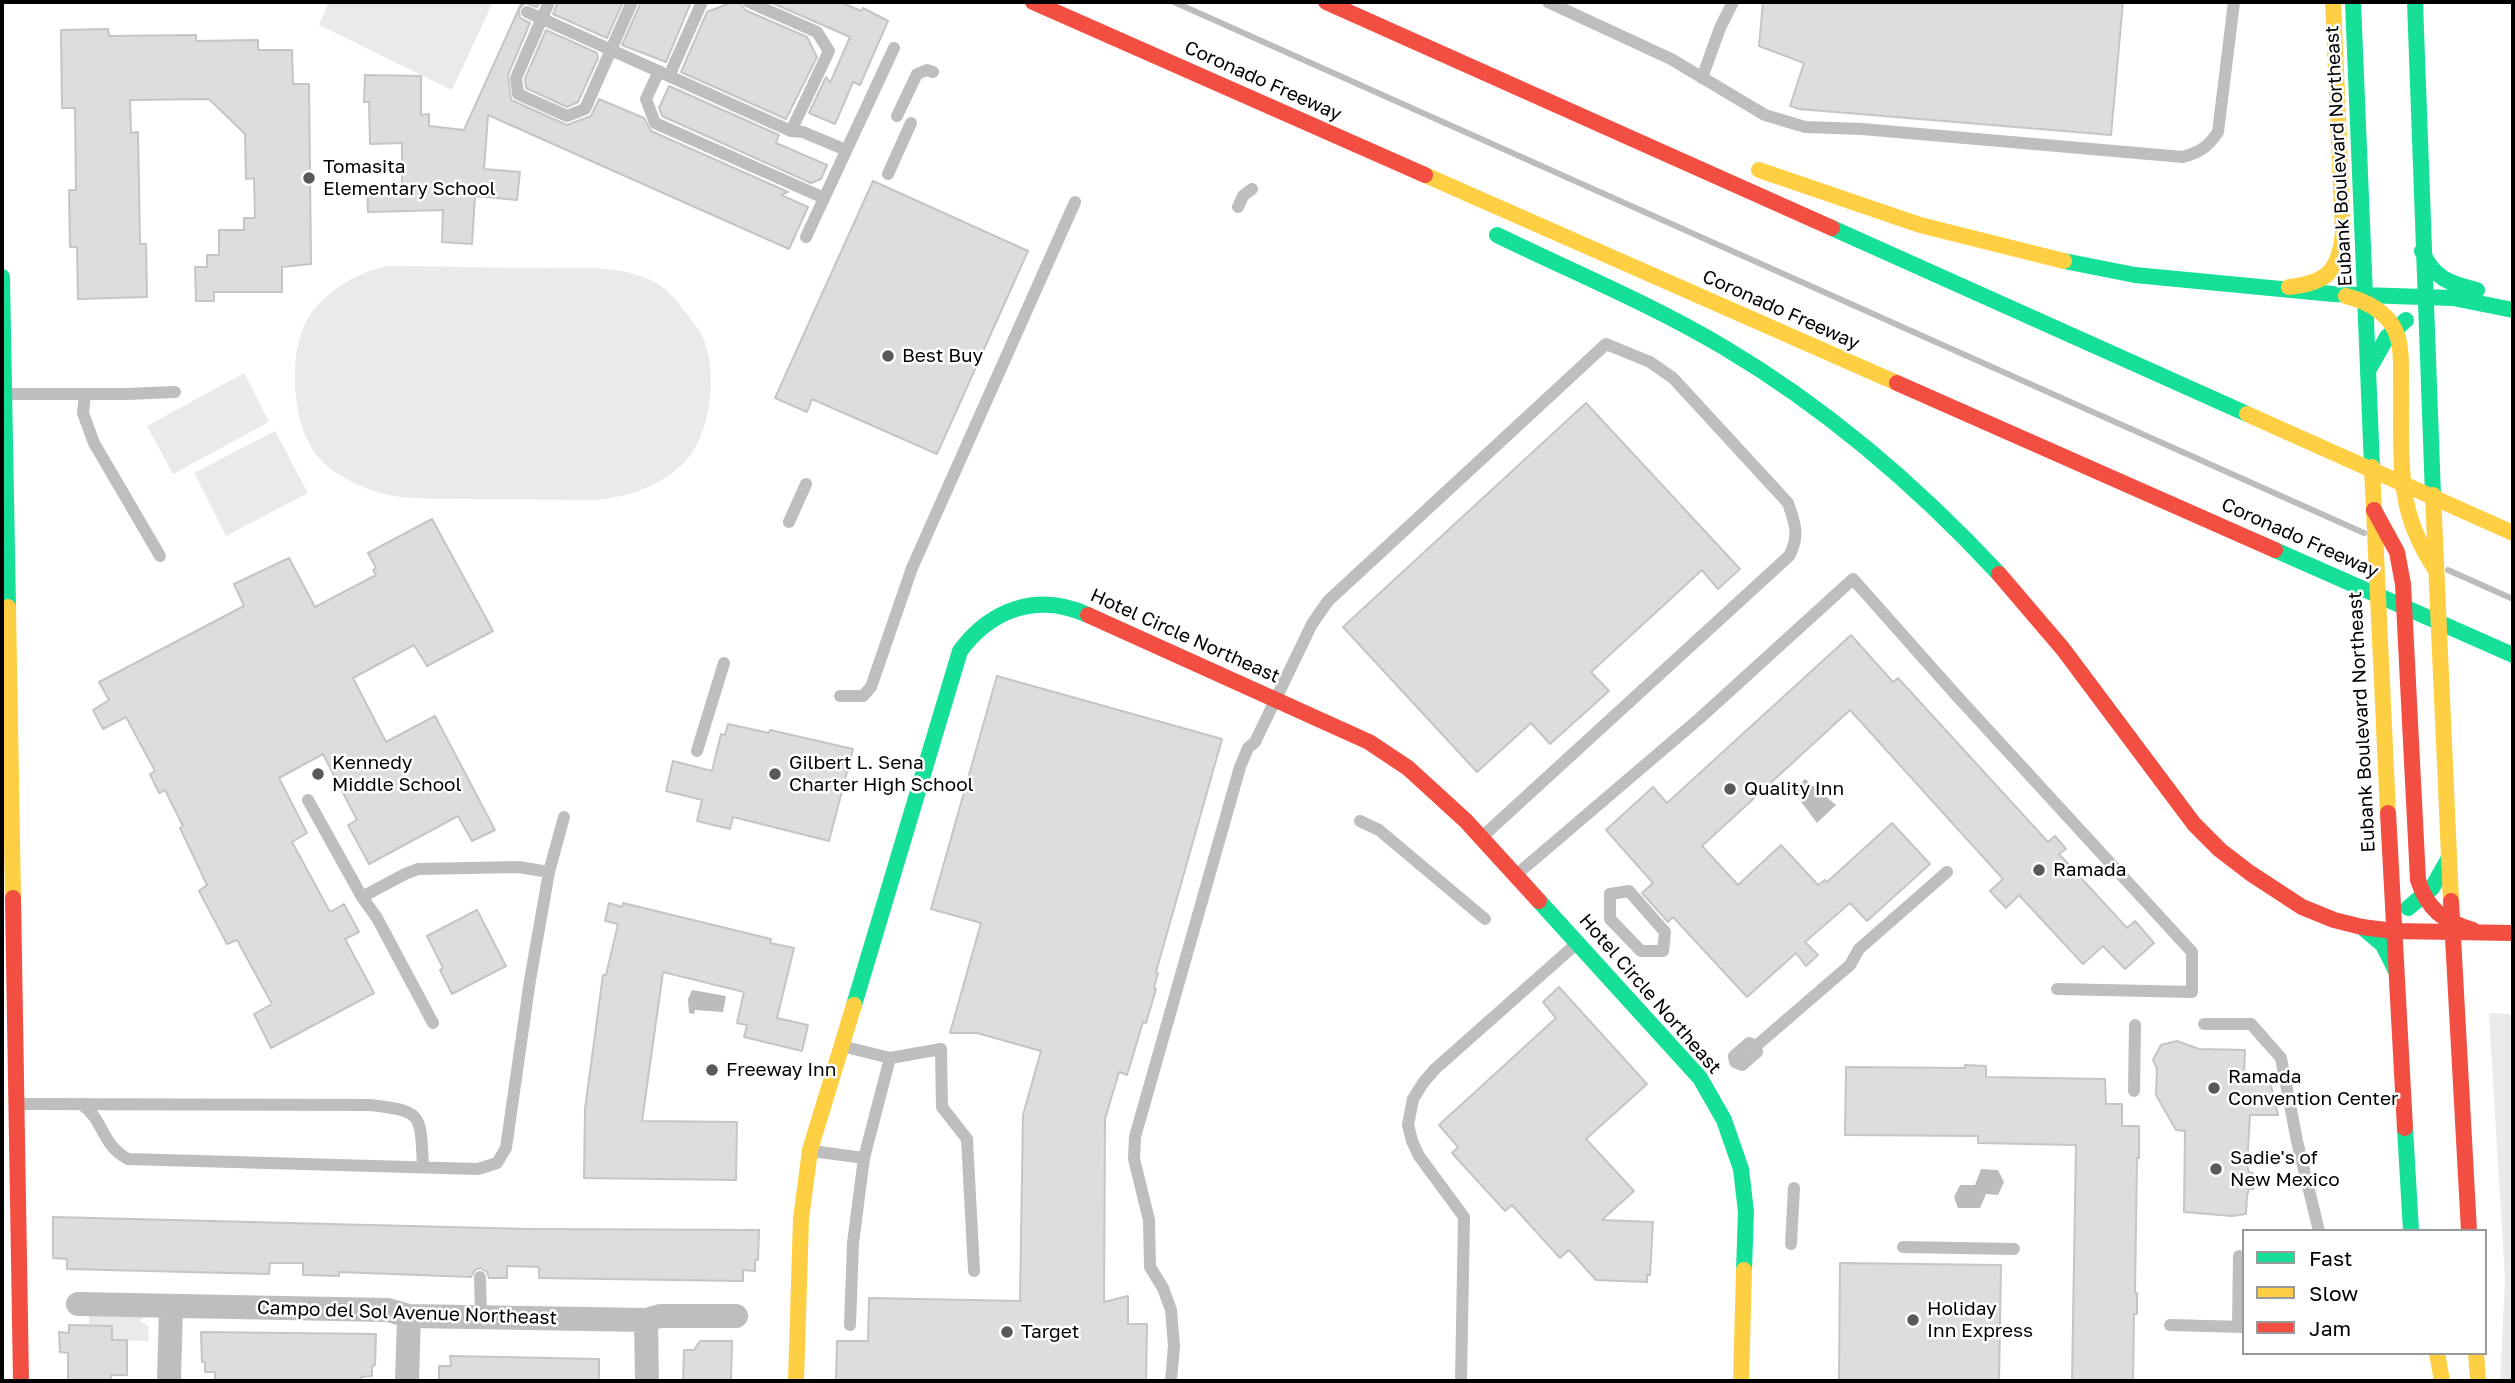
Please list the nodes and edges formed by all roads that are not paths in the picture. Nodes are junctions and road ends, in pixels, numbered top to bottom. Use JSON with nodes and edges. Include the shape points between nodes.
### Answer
{"nodes":[{"id":1,"x":549,"y":2,"type":"edge"},
{"id":2,"x":632,"y":2,"type":"edge"},
{"id":3,"x":702,"y":2,"type":"edge"},
{"id":4,"x":749,"y":2,"type":"edge"},
{"id":5,"x":1033,"y":2,"type":"edge"},
{"id":6,"x":1326,"y":2,"type":"edge"},
{"id":7,"x":1548,"y":2,"type":"edge"},
{"id":8,"x":1733,"y":2,"type":"edge"},
{"id":9,"x":2234,"y":2,"type":"edge"},
{"id":10,"x":2333,"y":2,"type":"edge"},
{"id":11,"x":2353,"y":2,"type":"edge"},
{"id":12,"x":2415,"y":2,"type":"edge"},
{"id":13,"x":527,"y":12,"type":"dead end"},
{"id":14,"x":542,"y":18,"type":"junction"},
{"id":15,"x":894,"y":48,"type":"dead end"},
{"id":16,"x":611,"y":49,"type":"junction"},
{"id":17,"x":933,"y":72,"type":"dead end"},
{"id":18,"x":664,"y":74,"type":"junction"},
{"id":19,"x":1702,"y":78,"type":"junction"},
{"id":20,"x":1263,"y":105,"type":"junction"},
{"id":21,"x":897,"y":116,"type":"dead end"},
{"id":22,"x":1623,"y":117,"type":"dead end"},
{"id":23,"x":911,"y":123,"type":"dead end"},
{"id":24,"x":791,"y":131,"type":"junction"},
{"id":25,"x":846,"y":150,"type":"junction"},
{"id":26,"x":1335,"y":153,"type":"dead end"},
{"id":27,"x":1739,"y":162,"type":"dead end"},
{"id":28,"x":888,"y":174,"type":"dead end"},
{"id":29,"x":1252,"y":189,"type":"dead end"},
{"id":30,"x":824,"y":198,"type":"junction"},
{"id":31,"x":1075,"y":202,"type":"dead end"},
{"id":32,"x":1238,"y":207,"type":"dead end"},
{"id":33,"x":1481,"y":228,"type":"dead end"},
{"id":34,"x":806,"y":237,"type":"dead end"},
{"id":35,"x":2422,"y":251,"type":"junction"},
{"id":36,"x":2,"y":277,"type":"edge"},
{"id":37,"x":2438,"y":278,"type":"junction"},
{"id":38,"x":2284,"y":288,"type":"junction"},
{"id":39,"x":2366,"y":298,"type":"junction"},
{"id":40,"x":2463,"y":300,"type":"junction"},
{"id":41,"x":2513,"y":300,"type":"edge"},
{"id":42,"x":2426,"y":306,"type":"junction"},
{"id":43,"x":2513,"y":310,"type":"edge"},
{"id":44,"x":2513,"y":322,"type":"edge"},
{"id":45,"x":2394,"y":329,"type":"junction"},
{"id":46,"x":2369,"y":369,"type":"junction"},
{"id":47,"x":175,"y":392,"type":"dead end"},
{"id":48,"x":5,"y":394,"type":"junction"},
{"id":49,"x":85,"y":394,"type":"junction"},
{"id":50,"x":806,"y":484,"type":"dead end"},
{"id":51,"x":2374,"y":510,"type":"junction"},
{"id":52,"x":789,"y":522,"type":"dead end"},
{"id":53,"x":2513,"y":533,"type":"edge"},
{"id":54,"x":160,"y":556,"type":"dead end"},
{"id":55,"x":2435,"y":569,"type":"junction"},
{"id":56,"x":2513,"y":655,"type":"edge"},
{"id":57,"x":724,"y":663,"type":"dead end"},
{"id":58,"x":5,"y":667,"type":"edge"},
{"id":59,"x":840,"y":696,"type":"dead end"},
{"id":60,"x":1275,"y":699,"type":"junction"},
{"id":61,"x":697,"y":751,"type":"dead end"},
{"id":62,"x":308,"y":800,"type":"dead end"},
{"id":63,"x":564,"y":817,"type":"dead end"},
{"id":64,"x":1360,"y":821,"type":"dead end"},
{"id":65,"x":1481,"y":838,"type":"junction"},
{"id":66,"x":2449,"y":858,"type":"junction"},
{"id":67,"x":549,"y":872,"type":"junction"},
{"id":68,"x":1947,"y":872,"type":"dead end"},
{"id":69,"x":1516,"y":875,"type":"junction"},
{"id":70,"x":2283,"y":892,"type":"junction"},
{"id":71,"x":362,"y":897,"type":"junction"},
{"id":72,"x":2424,"y":897,"type":"junction"},
{"id":73,"x":1485,"y":919,"type":"dead end"},
{"id":74,"x":2393,"y":923,"type":"junction"},
{"id":75,"x":2362,"y":927,"type":"junction"},
{"id":76,"x":2452,"y":928,"type":"junction"},
{"id":77,"x":2513,"y":933,"type":"edge"},
{"id":78,"x":1577,"y":943,"type":"junction"},
{"id":79,"x":1663,"y":951,"type":"joint"},
{"id":80,"x":2395,"y":969,"type":"junction"},
{"id":81,"x":2057,"y":989,"type":"dead end"},
{"id":82,"x":433,"y":1023,"type":"dead end"},
{"id":83,"x":2204,"y":1024,"type":"dead end"},
{"id":84,"x":2136,"y":1025,"type":"dead end"},
{"id":85,"x":840,"y":1046,"type":"junction"},
{"id":86,"x":1756,"y":1046,"type":"dead end"},
{"id":87,"x":890,"y":1058,"type":"junction"},
{"id":88,"x":2134,"y":1091,"type":"dead end"},
{"id":89,"x":16,"y":1104,"type":"junction"},
{"id":90,"x":80,"y":1104,"type":"junction"},
{"id":91,"x":810,"y":1150,"type":"junction"},
{"id":92,"x":864,"y":1158,"type":"junction"},
{"id":93,"x":423,"y":1166,"type":"junction"},
{"id":94,"x":1794,"y":1188,"type":"dead end"},
{"id":95,"x":10,"y":1206,"type":"edge"},
{"id":96,"x":2319,"y":1229,"type":"edge"},
{"id":97,"x":2411,"y":1229,"type":"edge"},
{"id":98,"x":2469,"y":1229,"type":"edge"},
{"id":99,"x":1791,"y":1244,"type":"dead end"},
{"id":100,"x":1903,"y":1247,"type":"dead end"},
{"id":101,"x":2014,"y":1249,"type":"dead end"},
{"id":102,"x":2239,"y":1256,"type":"dead end"},
{"id":103,"x":974,"y":1271,"type":"dead end"},
{"id":104,"x":480,"y":1278,"type":"dead end"},
{"id":105,"x":78,"y":1304,"type":"dead end"},
{"id":106,"x":170,"y":1307,"type":"junction"},
{"id":107,"x":409,"y":1315,"type":"junction"},
{"id":108,"x":736,"y":1316,"type":"dead end"},
{"id":109,"x":481,"y":1317,"type":"junction"},
{"id":110,"x":646,"y":1320,"type":"junction"},
{"id":111,"x":850,"y":1325,"type":"dead end"},
{"id":112,"x":2170,"y":1325,"type":"dead end"},
{"id":113,"x":2241,"y":1327,"type":"edge"},
{"id":114,"x":2437,"y":1355,"type":"edge"},
{"id":115,"x":2476,"y":1355,"type":"edge"},
{"id":116,"x":21,"y":1381,"type":"edge"},
{"id":117,"x":169,"y":1381,"type":"edge"},
{"id":118,"x":407,"y":1381,"type":"edge"},
{"id":119,"x":646,"y":1381,"type":"edge"},
{"id":120,"x":796,"y":1381,"type":"edge"},
{"id":121,"x":1171,"y":1381,"type":"edge"},
{"id":122,"x":1461,"y":1381,"type":"edge"},
{"id":123,"x":1741,"y":1381,"type":"edge"},
{"id":124,"x":2442,"y":1381,"type":"edge"},
{"id":125,"x":2478,"y":1381,"type":"edge"}],
"edges":[{"from":1,"to":14,"type":"lane"},
{"from":2,"to":16,"type":"lane"},
{"from":3,"to":18,"type":"lane"},
{"from":4,"to":24,"type":"lane","via":[[817,32],[829,51]]},
{"from":5,"to":20,"type":"main road","name":"Coronado Freeway"},
{"from":6,"to":22,"type":"main road"},
{"from":6,"to":53,"type":"main road"},
{"from":7,"to":19,"type":"lane"},
{"from":8,"to":19,"type":"lane"},
{"from":9,"to":19,"type":"lane","via":[[2218,132],[2209,146],[2183,157],[1805,127],[1765,115]]},
{"from":10,"to":38,"type":"main road","via":[[2342,252],[2327,276],[2309,285]]},
{"from":11,"to":39,"type":"main road","name":"Eubank Boulevard Northeast"},
{"from":12,"to":35,"type":"main road"},
{"from":13,"to":14,"type":"lane"},
{"from":14,"to":16,"type":"lane"},
{"from":14,"to":16,"type":"lane","via":[[516,78],[518,94],[567,116],[585,109]]},
{"from":15,"to":25,"type":"lane"},
{"from":16,"to":18,"type":"lane"},
{"from":17,"to":21,"type":"lane","via":[[917,74]]},
{"from":18,"to":24,"type":"lane"},
{"from":18,"to":30,"type":"lane","via":[[646,99],[655,123]]},
{"from":20,"to":26,"type":"main road"},
{"from":20,"to":56,"type":"main road","name":"Coronado Freeway"},
{"from":23,"to":28,"type":"lane"},
{"from":24,"to":25,"type":"lane"},
{"from":25,"to":30,"type":"lane"},
{"from":27,"to":38,"type":"main road","via":[[1920,225],[2029,254],[2135,275]]},
{"from":29,"to":32,"type":"lane"},
{"from":30,"to":34,"type":"lane"},
{"from":31,"to":59,"type":"lane","via":[[912,568],[875,678],[863,696]]},
{"from":33,"to":70,"type":"main road","via":[[1725,348],[1882,462],[1958,530],[2029,608],[2194,824],[2234,861]]},
{"from":35,"to":37,"type":"main road"},
{"from":35,"to":42,"type":"main road"},
{"from":36,"to":48,"type":"main road"},
{"from":37,"to":40,"type":"main road"},
{"from":37,"to":41,"type":"main road"},
{"from":38,"to":39,"type":"main road"},
{"from":39,"to":42,"type":"main road"},
{"from":39,"to":45,"type":"main road"},
{"from":39,"to":46,"type":"main road","name":"Eubank Boulevard Northeast"},
{"from":40,"to":42,"type":"main road"},
{"from":40,"to":43,"type":"main road"},
{"from":42,"to":44,"type":"main road"},
{"from":42,"to":45,"type":"main road"},
{"from":42,"to":55,"type":"main road"},
{"from":45,"to":46,"type":"main road"},
{"from":45,"to":55,"type":"main road","via":[[2400,348],[2409,518],[2418,545]]},
{"from":46,"to":51,"type":"main road","name":"Eubank Boulevard Northeast"},
{"from":47,"to":49,"type":"lane"},
{"from":48,"to":49,"type":"lane"},
{"from":48,"to":58,"type":"main road"},
{"from":49,"to":54,"type":"lane","via":[[83,413],[94,443]]},
{"from":50,"to":52,"type":"lane"},
{"from":51,"to":72,"type":"main road","via":[[2391,537],[2401,568],[2416,867]]},
{"from":51,"to":74,"type":"main road","name":"Eubank Boulevard Northeast"},
{"from":55,"to":66,"type":"main road"},
{"from":57,"to":61,"type":"lane"},
{"from":58,"to":89,"type":"main road"},
{"from":60,"to":65,"type":"main road","name":"Hotel Circle Northeast","via":[[1369,742],[1408,768]]},
{"from":60,"to":65,"type":"lane","via":[[1312,624],[1336,592],[1606,344],[1660,368],[1788,503],[1797,529],[1794,547]]},
{"from":60,"to":85,"type":"main road","name":"Hotel Circle Northeast","via":[[1069,607],[1027,605],[1001,613],[980,627],[960,651]]},
{"from":60,"to":121,"type":"lane","via":[[1240,768],[1135,1137],[1134,1159],[1149,1220],[1150,1267],[1171,1310]]},
{"from":62,"to":71,"type":"lane"},
{"from":63,"to":67,"type":"lane"},
{"from":64,"to":73,"type":"lane","via":[[1379,830]]},
{"from":65,"to":69,"type":"main road","name":"Hotel Circle Northeast"},
{"from":66,"to":72,"type":"main road"},
{"from":66,"to":76,"type":"main road"},
{"from":67,"to":71,"type":"lane","via":[[519,867],[418,869]]},
{"from":67,"to":93,"type":"lane","via":[[506,1148],[497,1163],[478,1168]]},
{"from":68,"to":86,"type":"lane"},
{"from":69,"to":78,"type":"main road","name":"Hotel Circle Northeast"},
{"from":69,"to":81,"type":"lane","via":[[1853,579],[2192,952],[2192,992]]},
{"from":70,"to":74,"type":"main road"},
{"from":70,"to":75,"type":"main road","via":[[2302,907]]},
{"from":71,"to":82,"type":"lane"},
{"from":72,"to":74,"type":"main road"},
{"from":72,"to":76,"type":"main road"},
{"from":74,"to":75,"type":"main road"},
{"from":74,"to":76,"type":"main road"},
{"from":74,"to":80,"type":"main road","name":"Eubank Boulevard Northeast"},
{"from":75,"to":80,"type":"main road","via":[[2382,942]]},
{"from":76,"to":77,"type":"main road"},
{"from":76,"to":98,"type":"main road"},
{"from":78,"to":122,"type":"lane","via":[[1435,1069],[1409,1109],[1410,1134],[1419,1156],[1464,1217]]},
{"from":78,"to":123,"type":"main road","name":"Hotel Circle Northeast","via":[[1699,1078],[1724,1120],[1741,1169],[1746,1212]]},
{"from":79,"to":79,"type":"lane","via":[[1665,932],[1629,891],[1610,894],[1610,919],[1641,951]]},
{"from":80,"to":97,"type":"main road","name":"Eubank Boulevard Northeast"},
{"from":83,"to":96,"type":"lane","via":[[2251,1024],[2281,1058]]},
{"from":84,"to":88,"type":"lane"},
{"from":85,"to":87,"type":"lane"},
{"from":85,"to":91,"type":"main road","name":"Hotel Circle Northeast"},
{"from":87,"to":92,"type":"lane"},
{"from":87,"to":103,"type":"lane","via":[[941,1049],[942,1107],[967,1139]]},
{"from":89,"to":90,"type":"lane"},
{"from":89,"to":95,"type":"main road"},
{"from":90,"to":93,"type":"lane","via":[[89,1110],[116,1153],[128,1159]]},
{"from":90,"to":93,"type":"lane","via":[[405,1109],[418,1119]]},
{"from":91,"to":92,"type":"lane"},
{"from":91,"to":120,"type":"main road","name":"Hotel Circle Northeast","via":[[801,1219]]},
{"from":92,"to":111,"type":"lane","via":[[853,1243]]},
{"from":94,"to":99,"type":"lane"},
{"from":95,"to":116,"type":"main road"},
{"from":100,"to":101,"type":"lane"},
{"from":102,"to":113,"type":"lane"},
{"from":104,"to":109,"type":"lane"},
{"from":105,"to":106,"type":"street","name":"Campo del Sol Avenue Northeast"},
{"from":106,"to":107,"type":"street","name":"Campo del Sol Avenue Northeast","via":[[394,1310]]},
{"from":106,"to":117,"type":"street"},
{"from":107,"to":109,"type":"street","name":"Campo del Sol Avenue Northeast"},
{"from":107,"to":118,"type":"street"},
{"from":108,"to":110,"type":"street","name":"Campo del Sol Avenue Northeast"},
{"from":109,"to":110,"type":"street","name":"Campo del Sol Avenue Northeast"},
{"from":110,"to":119,"type":"street"},
{"from":112,"to":113,"type":"lane"},
{"from":114,"to":124,"type":"main road"},
{"from":115,"to":125,"type":"main road"}]}
